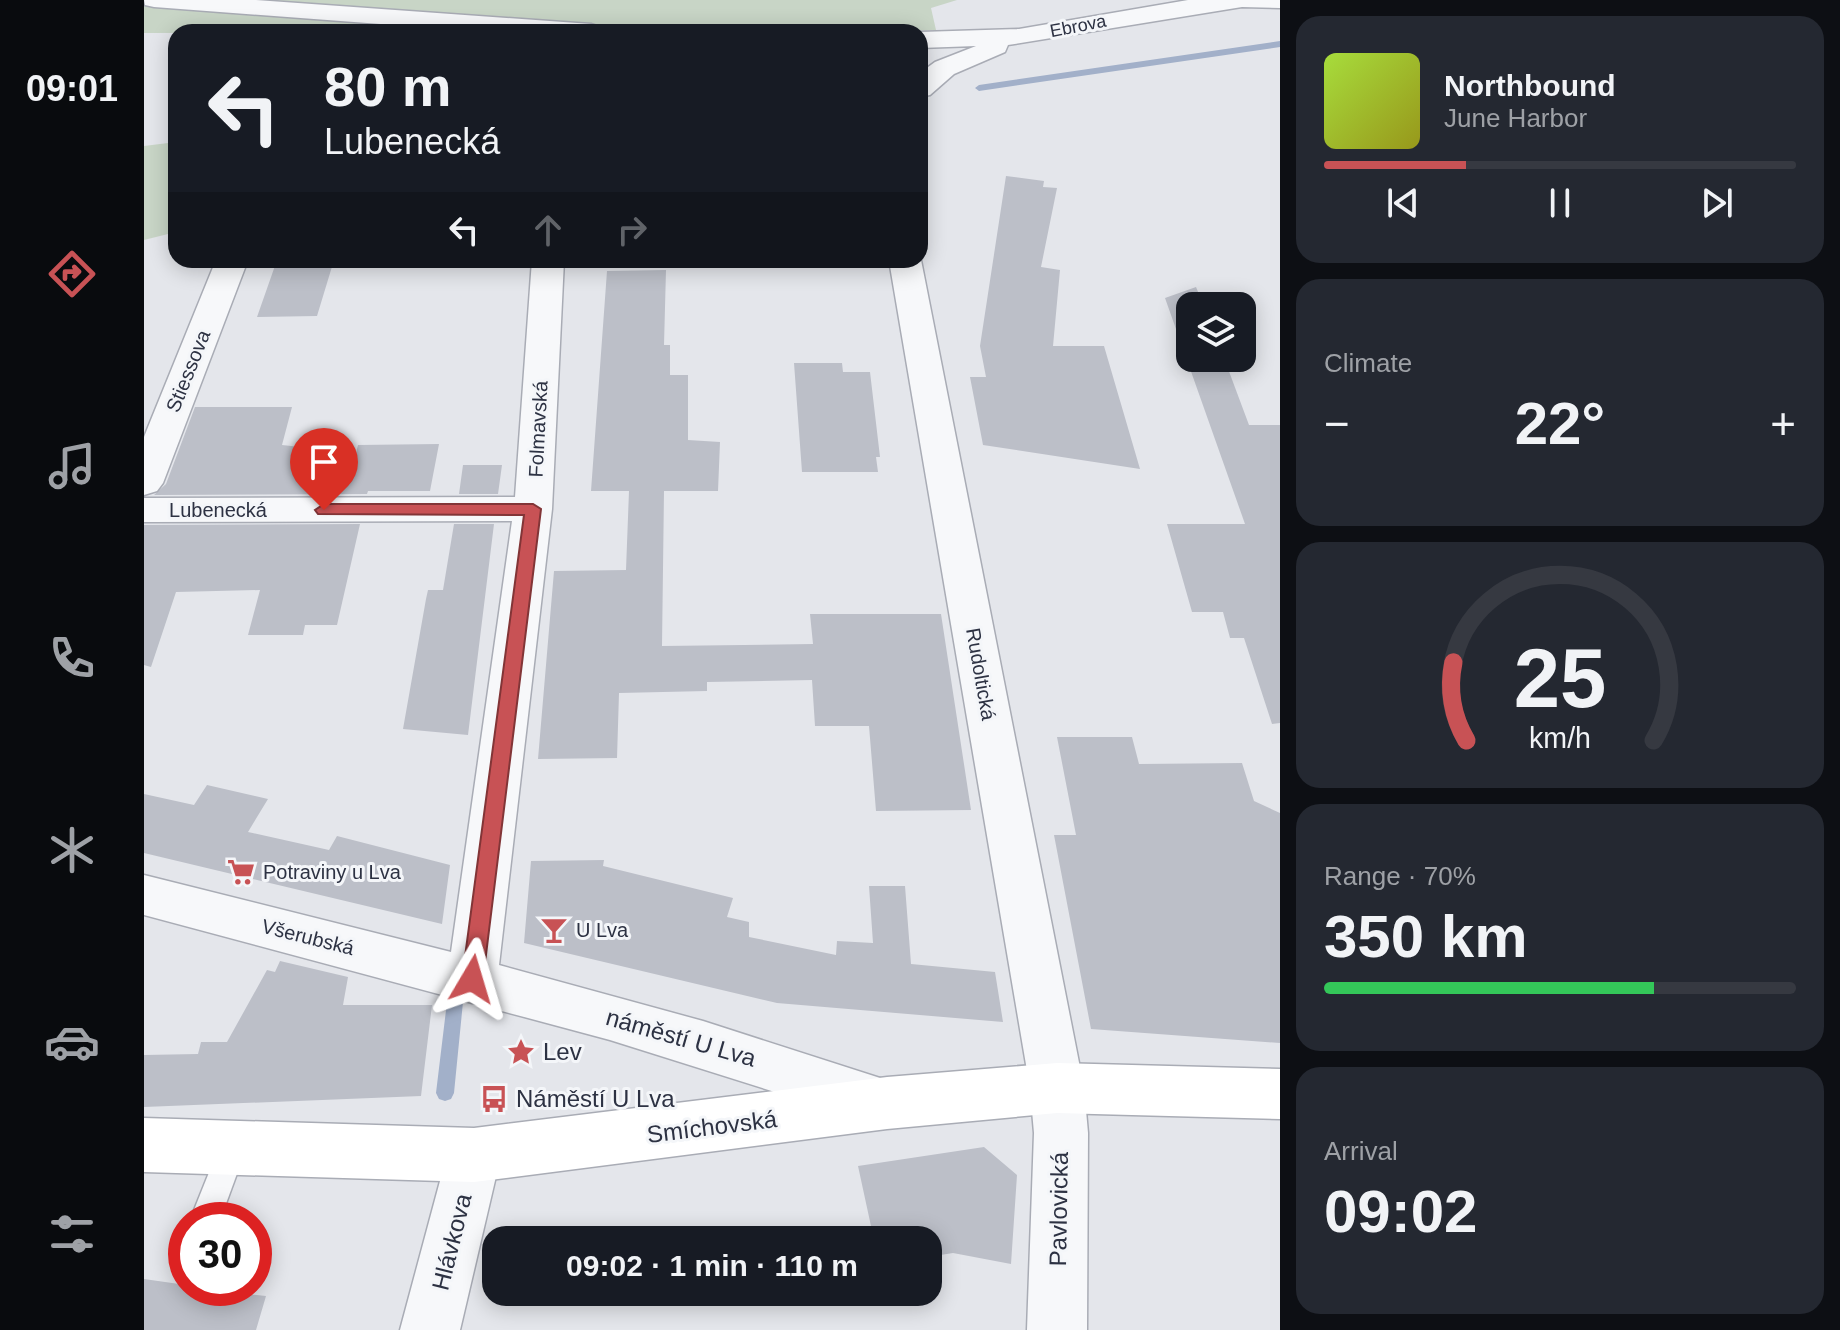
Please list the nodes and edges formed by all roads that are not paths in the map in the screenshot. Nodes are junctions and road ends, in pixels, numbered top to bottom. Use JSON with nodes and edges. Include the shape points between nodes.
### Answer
{"nodes":[{"id":1,"x":154,"y":0,"type":"edge"},
{"id":2,"x":1280,"y":1,"type":"edge"},
{"id":3,"x":482,"y":24,"type":"edge"},
{"id":4,"x":1019,"y":37,"type":"junction"},
{"id":5,"x":928,"y":40,"type":"edge"},
{"id":6,"x":928,"y":80,"type":"edge"},
{"id":7,"x":229,"y":268,"type":"edge"},
{"id":8,"x":548,"y":268,"type":"edge"},
{"id":9,"x":906,"y":268,"type":"edge"},
{"id":10,"x":144,"y":483,"type":"edge"},
{"id":11,"x":533,"y":509,"type":"junction"},
{"id":12,"x":144,"y":510,"type":"edge"},
{"id":13,"x":144,"y":895,"type":"edge"},
{"id":14,"x":472,"y":979,"type":"junction"},
{"id":15,"x":1057,"y":1088,"type":"junction"},
{"id":16,"x":1280,"y":1094,"type":"edge"},
{"id":17,"x":887,"y":1103,"type":"junction"},
{"id":18,"x":144,"y":1145,"type":"edge"},
{"id":19,"x":233,"y":1148,"type":"junction"},
{"id":20,"x":474,"y":1155,"type":"junction"},
{"id":21,"x":212,"y":1202,"type":"edge"},
{"id":22,"x":430,"y":1330,"type":"edge"},
{"id":23,"x":1057,"y":1330,"type":"edge"}],
"edges":[{"from":1,"to":3,"type":"street"},
{"from":2,"to":4,"type":"street","name":"Ebrova","via":[[1242,0]]},
{"from":4,"to":5,"type":"street"},
{"from":4,"to":6,"type":"street"},
{"from":7,"to":10,"type":"street","name":"Stiessova"},
{"from":8,"to":11,"type":"street","name":"Folmavská"},
{"from":9,"to":15,"type":"street","name":"Rudoltická"},
{"from":11,"to":12,"type":"street","name":"Lubenecká"},
{"from":11,"to":14,"type":"street","name":"Folmavská"},
{"from":13,"to":14,"type":"street","name":"Všerubská"},
{"from":14,"to":17,"type":"street","name":"náměstí U Lva","via":[[779,1066]]},
{"from":15,"to":16,"type":"street","name":"Smíchovská"},
{"from":15,"to":17,"type":"street","name":"Smíchovská"},
{"from":15,"to":23,"type":"street","name":"Pavlovická"},
{"from":17,"to":20,"type":"street","name":"Smíchovská"},
{"from":18,"to":19,"type":"street","name":"Smíchovská"},
{"from":19,"to":20,"type":"street","name":"Smíchovská"},
{"from":19,"to":21,"type":"lane"},
{"from":20,"to":22,"type":"street","name":"Hlávkova"}]}
